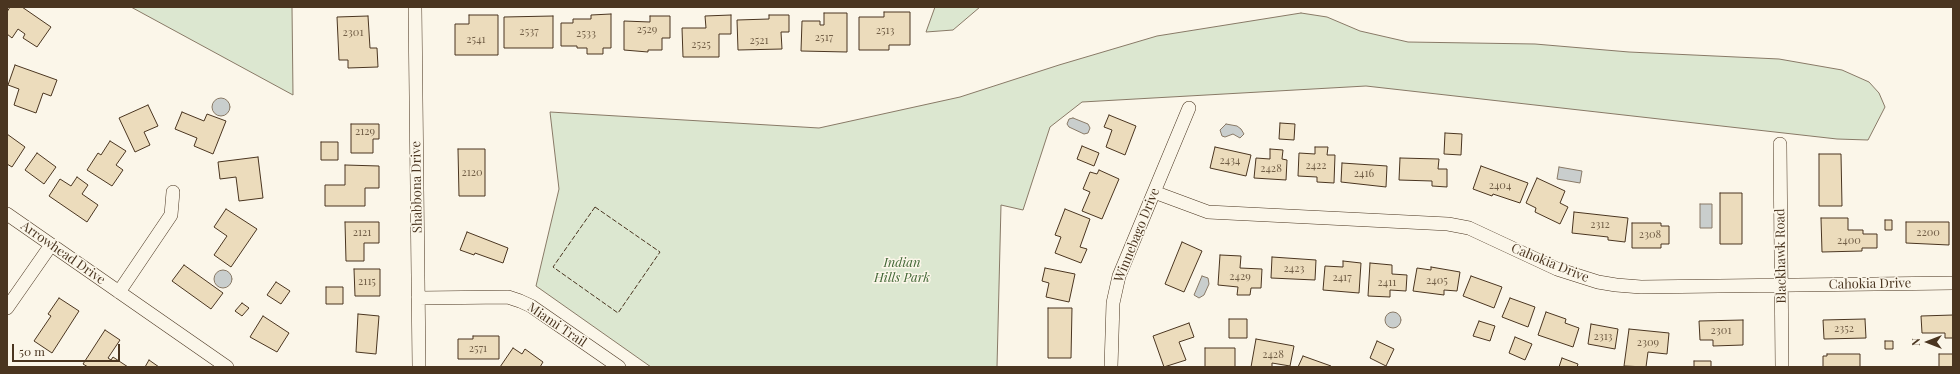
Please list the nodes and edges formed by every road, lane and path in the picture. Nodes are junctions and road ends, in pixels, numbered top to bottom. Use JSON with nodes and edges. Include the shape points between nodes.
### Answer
{"nodes":[{"id":1,"x":415,"y":7,"type":"edge"},
{"id":2,"x":1189,"y":108,"type":"dead end"},
{"id":3,"x":1780,"y":144,"type":"dead end"},
{"id":4,"x":173,"y":192,"type":"dead end"},
{"id":5,"x":1154,"y":192,"type":"junction"},
{"id":6,"x":7,"y":214,"type":"edge"},
{"id":7,"x":51,"y":244,"type":"junction"},
{"id":8,"x":1953,"y":283,"type":"edge"},
{"id":9,"x":1782,"y":285,"type":"junction"},
{"id":10,"x":119,"y":292,"type":"junction"},
{"id":11,"x":418,"y":298,"type":"junction"},
{"id":12,"x":7,"y":308,"type":"edge"},
{"id":13,"x":226,"y":367,"type":"edge"},
{"id":14,"x":419,"y":367,"type":"edge"},
{"id":15,"x":618,"y":367,"type":"edge"},
{"id":16,"x":1111,"y":367,"type":"edge"},
{"id":17,"x":1782,"y":367,"type":"edge"}],
"edges":[{"from":1,"to":11,"type":"street","name":"Shabbona Drive"},
{"from":2,"to":5,"type":"street","name":"Winnebago Drive"},
{"from":3,"to":9,"type":"street","name":"Blackhawk Road"},
{"from":4,"to":10,"type":"street","name":"Arrowhead Drive","via":[[171,215]]},
{"from":5,"to":9,"type":"street","name":"Cahokia Drive","via":[[1208,212],[1448,224],[1469,228],[1557,269],[1616,285]]},
{"from":5,"to":16,"type":"street","name":"Winnebago Drive","via":[[1119,276],[1113,303]]},
{"from":6,"to":7,"type":"street","name":"Arrowhead Drive"},
{"from":7,"to":10,"type":"street","name":"Arrowhead Drive"},
{"from":7,"to":12,"type":"street"},
{"from":8,"to":9,"type":"street","name":"Cahokia Drive"},
{"from":9,"to":17,"type":"street","name":"Blackhawk Road"},
{"from":10,"to":13,"type":"street","name":"Arrowhead Drive"},
{"from":11,"to":14,"type":"street","name":"Shabbona Drive"},
{"from":11,"to":15,"type":"street","name":"Miami Trail","via":[[508,297],[520,301]]}]}
